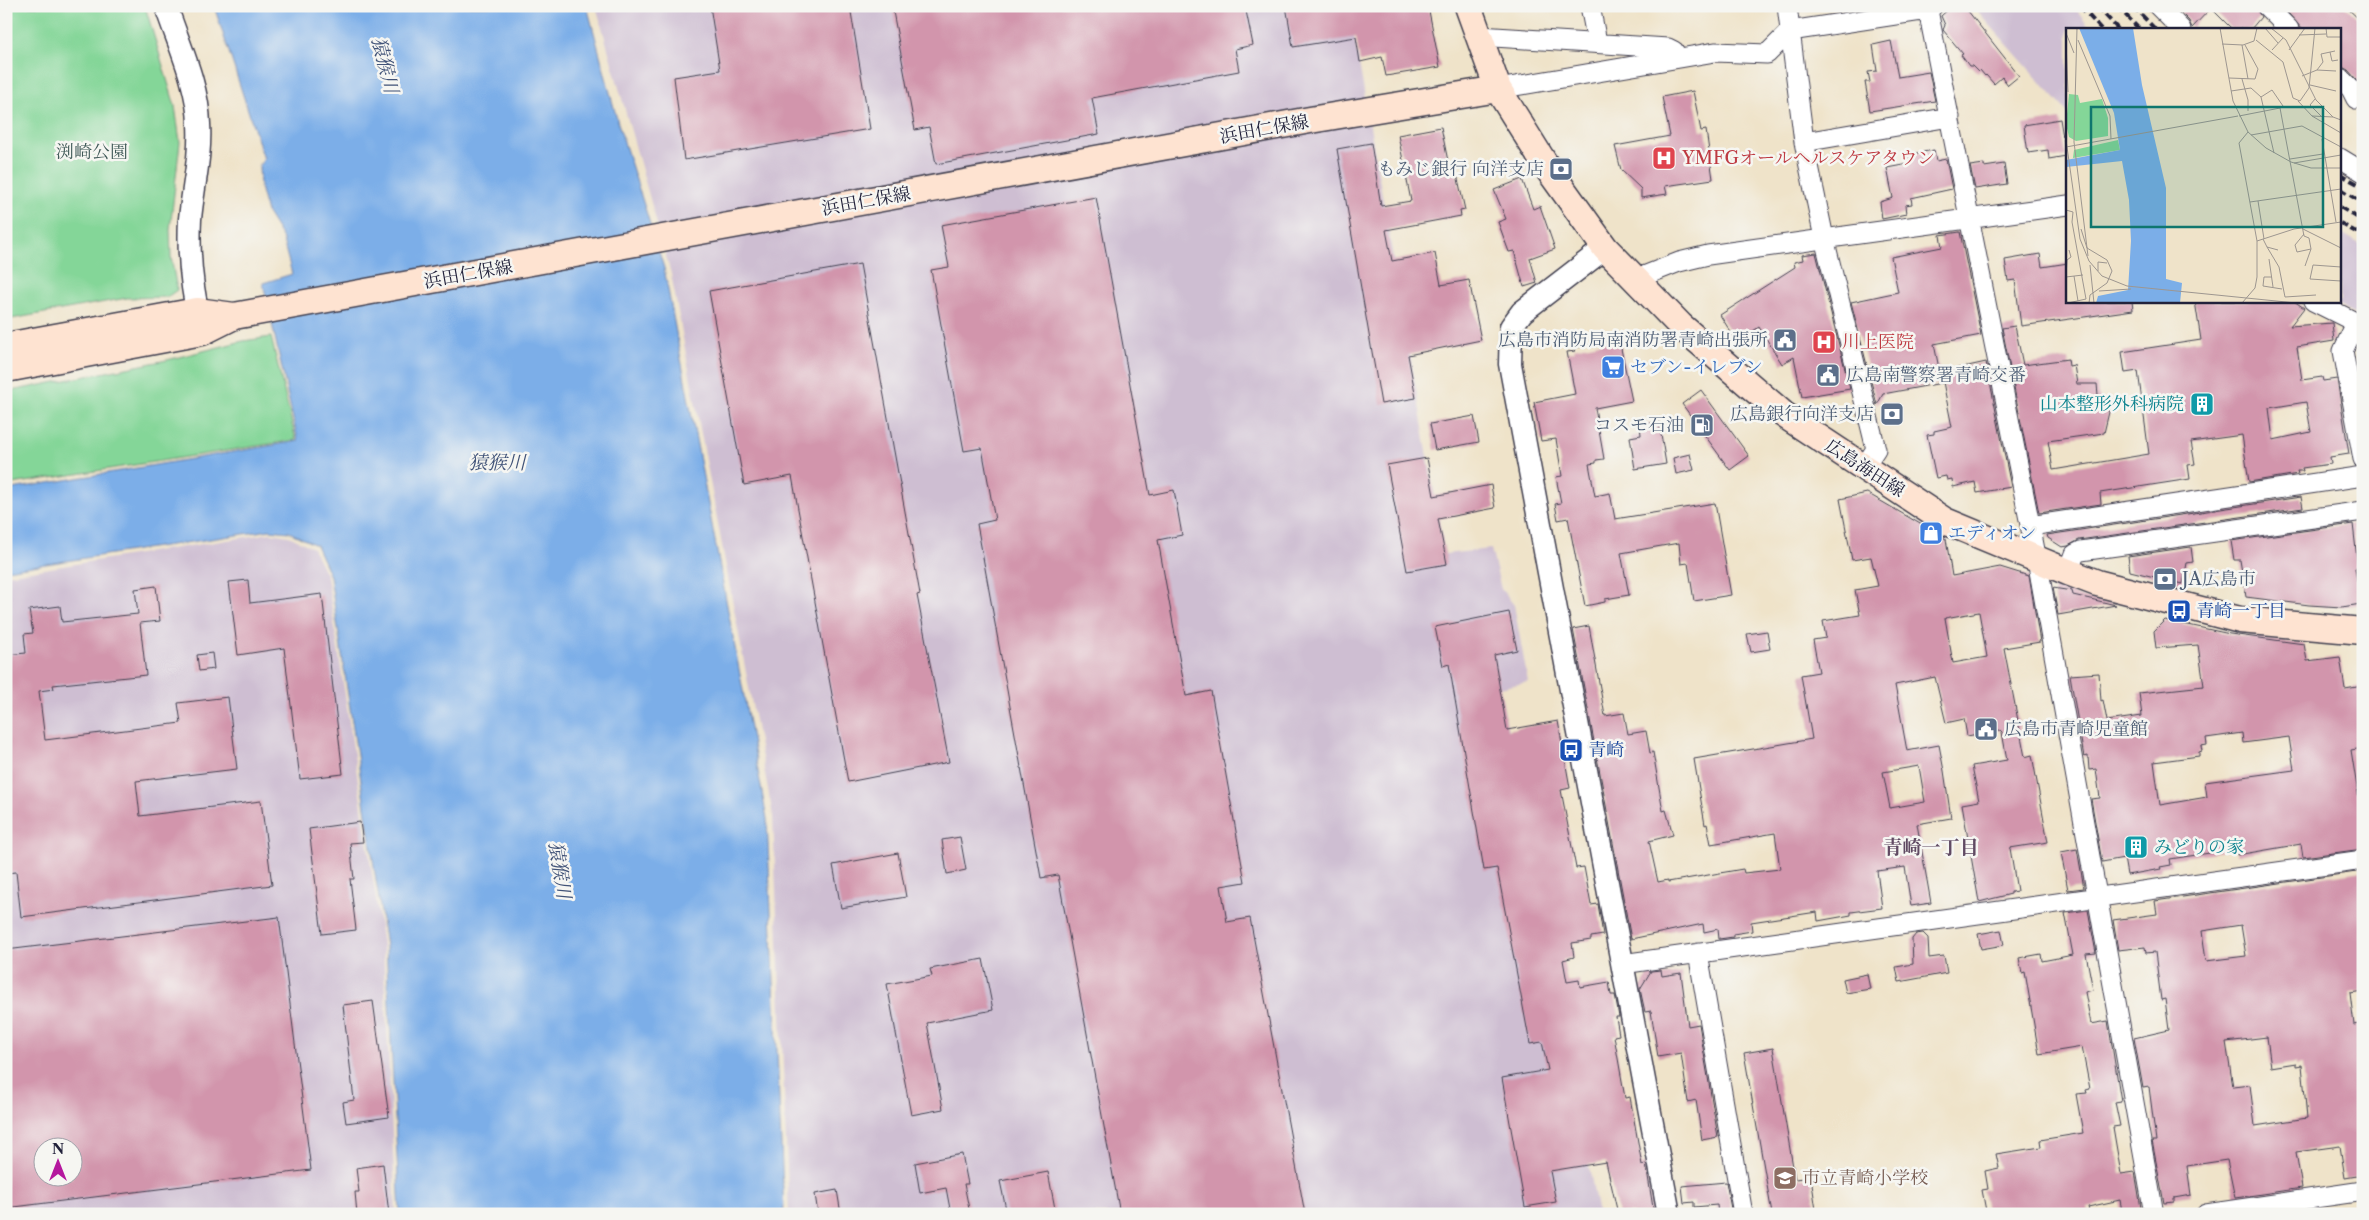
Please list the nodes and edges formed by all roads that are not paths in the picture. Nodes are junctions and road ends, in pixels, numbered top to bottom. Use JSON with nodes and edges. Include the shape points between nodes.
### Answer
{"nodes":[{"id":1,"x":166,"y":6,"type":"edge"},
{"id":2,"x":1468,"y":6,"type":"edge"},
{"id":3,"x":1590,"y":6,"type":"edge"},
{"id":4,"x":1787,"y":6,"type":"edge"},
{"id":5,"x":2158,"y":6,"type":"edge"},
{"id":6,"x":2266,"y":6,"type":"edge"},
{"id":7,"x":1930,"y":8,"type":"edge"},
{"id":8,"x":2180,"y":28,"type":"edge"},
{"id":9,"x":2288,"y":28,"type":"edge"},
{"id":10,"x":1790,"y":31,"type":"junction"},
{"id":11,"x":1479,"y":36,"type":"junction"},
{"id":12,"x":1597,"y":42,"type":"junction"},
{"id":13,"x":1676,"y":58,"type":"junction"},
{"id":14,"x":2342,"y":80,"type":"edge"},
{"id":15,"x":1498,"y":89,"type":"junction"},
{"id":16,"x":2353,"y":99,"type":"edge"},
{"id":17,"x":1950,"y":117,"type":"junction"},
{"id":18,"x":1804,"y":142,"type":"junction"},
{"id":19,"x":2342,"y":159,"type":"edge"},
{"id":20,"x":2363,"y":172,"type":"edge"},
{"id":21,"x":2066,"y":205,"type":"edge"},
{"id":22,"x":1970,"y":219,"type":"junction"},
{"id":23,"x":1824,"y":238,"type":"junction"},
{"id":24,"x":1605,"y":248,"type":"junction"},
{"id":25,"x":1636,"y":279,"type":"junction"},
{"id":26,"x":2315,"y":302,"type":"edge"},
{"id":27,"x":199,"y":321,"type":"junction"},
{"id":28,"x":2360,"y":324,"type":"edge"},
{"id":29,"x":6,"y":346,"type":"edge"},
{"id":30,"x":6,"y":369,"type":"edge"},
{"id":31,"x":2363,"y":459,"type":"edge"},
{"id":32,"x":1864,"y":467,"type":"junction"},
{"id":33,"x":2363,"y":476,"type":"edge"},
{"id":34,"x":2363,"y":511,"type":"edge"},
{"id":35,"x":2030,"y":526,"type":"junction"},
{"id":36,"x":2036,"y":560,"type":"junction"},
{"id":37,"x":2068,"y":572,"type":"junction"},
{"id":38,"x":2363,"y":631,"type":"edge"},
{"id":39,"x":2363,"y":860,"type":"edge"},
{"id":40,"x":2098,"y":897,"type":"junction"},
{"id":41,"x":1698,"y":953,"type":"junction"},
{"id":42,"x":1622,"y":964,"type":"junction"},
{"id":43,"x":2363,"y":1191,"type":"edge"},
{"id":44,"x":1669,"y":1214,"type":"edge"},
{"id":45,"x":1744,"y":1214,"type":"edge"},
{"id":46,"x":2154,"y":1214,"type":"edge"},
{"id":47,"x":2206,"y":1214,"type":"edge"}],
"edges":[{"from":1,"to":27,"type":"street","via":[[192,85],[200,121],[189,254]]},
{"from":2,"to":11,"type":"main road","name":"広島海田線"},
{"from":3,"to":12,"type":"street"},
{"from":4,"to":10,"type":"street"},
{"from":5,"to":8,"type":"street"},
{"from":6,"to":9,"type":"street"},
{"from":7,"to":10,"type":"street"},
{"from":7,"to":17,"type":"street"},
{"from":10,"to":13,"type":"street","via":[[1767,54],[1715,52]]},
{"from":10,"to":18,"type":"street"},
{"from":11,"to":12,"type":"street"},
{"from":11,"to":15,"type":"main road","name":"広島海田線"},
{"from":12,"to":13,"type":"street","via":[[1668,48],[1674,51]]},
{"from":13,"to":15,"type":"street"},
{"from":14,"to":16,"type":"street","via":[[2351,89]]},
{"from":15,"to":24,"type":"main road","name":"広島海田線","via":[[1546,166]]},
{"from":15,"to":27,"type":"main road","name":"浜田仁保線","via":[[1310,120]]},
{"from":17,"to":18,"type":"street"},
{"from":17,"to":22,"type":"street"},
{"from":18,"to":23,"type":"street"},
{"from":19,"to":20,"type":"street"},
{"from":21,"to":22,"type":"street"},
{"from":22,"to":23,"type":"street"},
{"from":22,"to":35,"type":"street"},
{"from":23,"to":25,"type":"street","via":[[1708,255],[1679,262]]},
{"from":23,"to":32,"type":"street","via":[[1876,449]]},
{"from":24,"to":25,"type":"main road","name":"広島海田線"},
{"from":24,"to":42,"type":"street","via":[[1522,312],[1511,327],[1510,364]]},
{"from":25,"to":32,"type":"main road","name":"広島海田線","via":[[1681,326],[1783,414]]},
{"from":26,"to":28,"type":"street"},
{"from":27,"to":29,"type":"main road","name":"浜田仁保線"},
{"from":27,"to":30,"type":"main road","name":"浜田仁保線"},
{"from":28,"to":31,"type":"street","via":[[2343,351]]},
{"from":32,"to":36,"type":"main road","name":"広島海田線","via":[[1945,521]]},
{"from":33,"to":35,"type":"street"},
{"from":34,"to":37,"type":"street","via":[[2081,551],[2075,554]]},
{"from":35,"to":36,"type":"street"},
{"from":36,"to":37,"type":"main road","name":"広島海田線"},
{"from":36,"to":40,"type":"street"},
{"from":37,"to":38,"type":"main road","name":"広島海田線","via":[[2097,583],[2240,620]]},
{"from":39,"to":40,"type":"street"},
{"from":40,"to":41,"type":"street"},
{"from":40,"to":46,"type":"street"},
{"from":41,"to":42,"type":"street"},
{"from":41,"to":45,"type":"street"},
{"from":42,"to":44,"type":"street"},
{"from":43,"to":47,"type":"street"}]}
